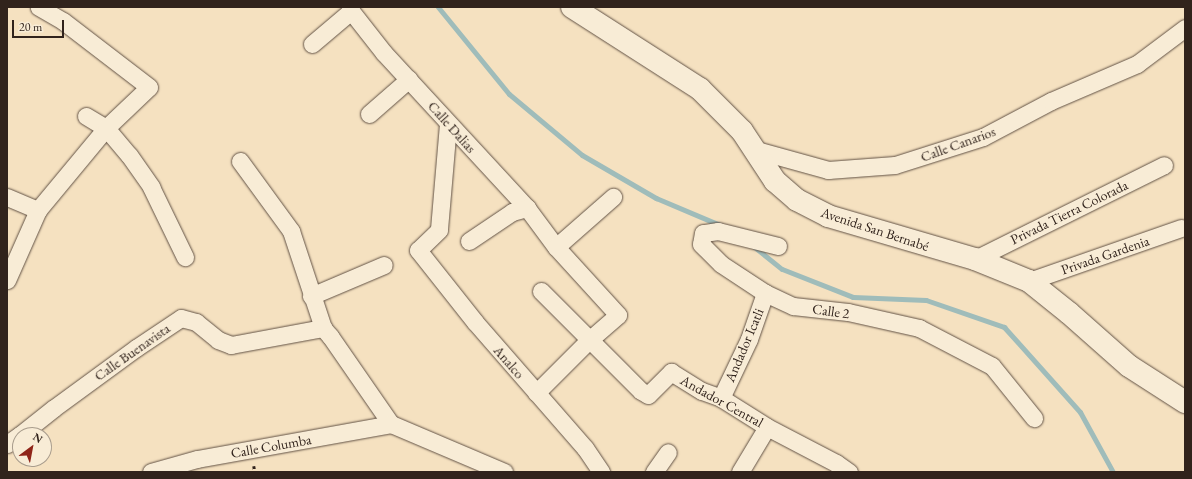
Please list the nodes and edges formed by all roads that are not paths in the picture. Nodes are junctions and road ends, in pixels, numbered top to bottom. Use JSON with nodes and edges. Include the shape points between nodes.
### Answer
{"nodes":[{"id":1,"x":39,"y":7,"type":"edge"},
{"id":2,"x":572,"y":7,"type":"edge"},
{"id":3,"x":350,"y":9,"type":"edge"},
{"id":4,"x":1185,"y":28,"type":"edge"},
{"id":5,"x":312,"y":44,"type":"dead end"},
{"id":6,"x":409,"y":79,"type":"junction"},
{"id":7,"x":369,"y":114,"type":"dead end"},
{"id":8,"x":86,"y":116,"type":"dead end"},
{"id":9,"x":448,"y":124,"type":"junction"},
{"id":10,"x":106,"y":128,"type":"junction"},
{"id":11,"x":756,"y":150,"type":"junction"},
{"id":12,"x":240,"y":160,"type":"dead end"},
{"id":13,"x":1164,"y":165,"type":"dead end"},
{"id":14,"x":7,"y":197,"type":"edge"},
{"id":15,"x":613,"y":197,"type":"dead end"},
{"id":16,"x":527,"y":208,"type":"junction"},
{"id":17,"x":38,"y":210,"type":"junction"},
{"id":18,"x":1181,"y":228,"type":"dead end"},
{"id":19,"x":469,"y":241,"type":"dead end"},
{"id":20,"x":772,"y":245,"type":"dead end"},
{"id":21,"x":556,"y":247,"type":"junction"},
{"id":22,"x":185,"y":257,"type":"dead end"},
{"id":23,"x":975,"y":260,"type":"junction"},
{"id":24,"x":384,"y":265,"type":"dead end"},
{"id":25,"x":7,"y":280,"type":"edge"},
{"id":26,"x":1029,"y":281,"type":"junction"},
{"id":27,"x":541,"y":291,"type":"dead end"},
{"id":28,"x":765,"y":293,"type":"junction"},
{"id":29,"x":311,"y":296,"type":"junction"},
{"id":30,"x":323,"y":328,"type":"junction"},
{"id":31,"x":590,"y":339,"type":"junction"},
{"id":32,"x":536,"y":393,"type":"junction"},
{"id":33,"x":721,"y":398,"type":"junction"},
{"id":34,"x":1185,"y":402,"type":"edge"},
{"id":35,"x":1034,"y":418,"type":"dead end"},
{"id":36,"x":391,"y":424,"type":"junction"},
{"id":37,"x":30,"y":427,"type":"edge"},
{"id":38,"x":767,"y":427,"type":"junction"},
{"id":39,"x":668,"y":452,"type":"dead end"},
{"id":40,"x":838,"y":469,"type":"edge"},
{"id":41,"x":151,"y":472,"type":"edge"},
{"id":42,"x":504,"y":472,"type":"edge"},
{"id":43,"x":601,"y":472,"type":"edge"},
{"id":44,"x":654,"y":472,"type":"edge"},
{"id":45,"x":740,"y":472,"type":"edge"}],
"edges":[{"from":1,"to":10,"type":"street","via":[[63,21],[149,87]]},
{"from":2,"to":11,"type":"main road","name":"Avenida San Bernabé","via":[[700,89],[722,110]]},
{"from":3,"to":5,"type":"street"},
{"from":3,"to":6,"type":"street","name":"Calle Dalias","via":[[384,53]]},
{"from":4,"to":11,"type":"street","name":"Calle Canarios","via":[[1137,64],[1051,101],[983,137],[895,165],[828,170]]},
{"from":6,"to":7,"type":"street"},
{"from":6,"to":9,"type":"street","name":"Calle Dalias"},
{"from":8,"to":10,"type":"street"},
{"from":9,"to":16,"type":"street","name":"Calle Dalias"},
{"from":9,"to":32,"type":"street","name":"Analco","via":[[439,230],[418,250]]},
{"from":10,"to":17,"type":"street"},
{"from":10,"to":22,"type":"street","via":[[151,186]]},
{"from":11,"to":23,"type":"main road","name":"Avenida San Bernabé","via":[[776,181],[798,200],[822,213]]},
{"from":12,"to":29,"type":"street","via":[[291,231]]},
{"from":13,"to":23,"type":"street","name":"Privada Tierra Colorada"},
{"from":14,"to":17,"type":"street"},
{"from":15,"to":21,"type":"street"},
{"from":16,"to":19,"type":"street","via":[[512,212]]},
{"from":16,"to":21,"type":"street","name":"Calle Dalias"},
{"from":17,"to":25,"type":"street"},
{"from":18,"to":26,"type":"street","name":"Privada Gardenia"},
{"from":20,"to":28,"type":"street","name":"Calle 2","via":[[718,231],[703,233],[701,244],[721,264]]},
{"from":21,"to":31,"type":"street","name":"Calle Dalias","via":[[618,315]]},
{"from":23,"to":26,"type":"main road","name":"Avenida San Bernabé"},
{"from":24,"to":29,"type":"street"},
{"from":26,"to":34,"type":"main road","name":"Avenida San Bernabé","via":[[1129,366]]},
{"from":27,"to":31,"type":"street","name":"Andador Central"},
{"from":28,"to":33,"type":"street","name":"Andador Icatli","via":[[749,339]]},
{"from":28,"to":35,"type":"street","name":"Calle 2","via":[[793,306],[848,312],[919,328],[992,366]]},
{"from":29,"to":30,"type":"street"},
{"from":30,"to":36,"type":"street"},
{"from":30,"to":37,"type":"street","name":"Calle Buenavista","via":[[231,345],[218,340],[196,322],[181,318]]},
{"from":31,"to":32,"type":"street"},
{"from":31,"to":33,"type":"street","name":"Andador Central","via":[[648,395],[671,372],[702,391]]},
{"from":32,"to":43,"type":"street","name":"Analco","via":[[585,448]]},
{"from":33,"to":38,"type":"street","name":"Andador Central"},
{"from":36,"to":41,"type":"street","name":"Calle Columba","via":[[197,459]]},
{"from":36,"to":42,"type":"street"},
{"from":38,"to":40,"type":"street","name":"Andador Central"},
{"from":38,"to":45,"type":"street"},
{"from":39,"to":44,"type":"street"}]}
